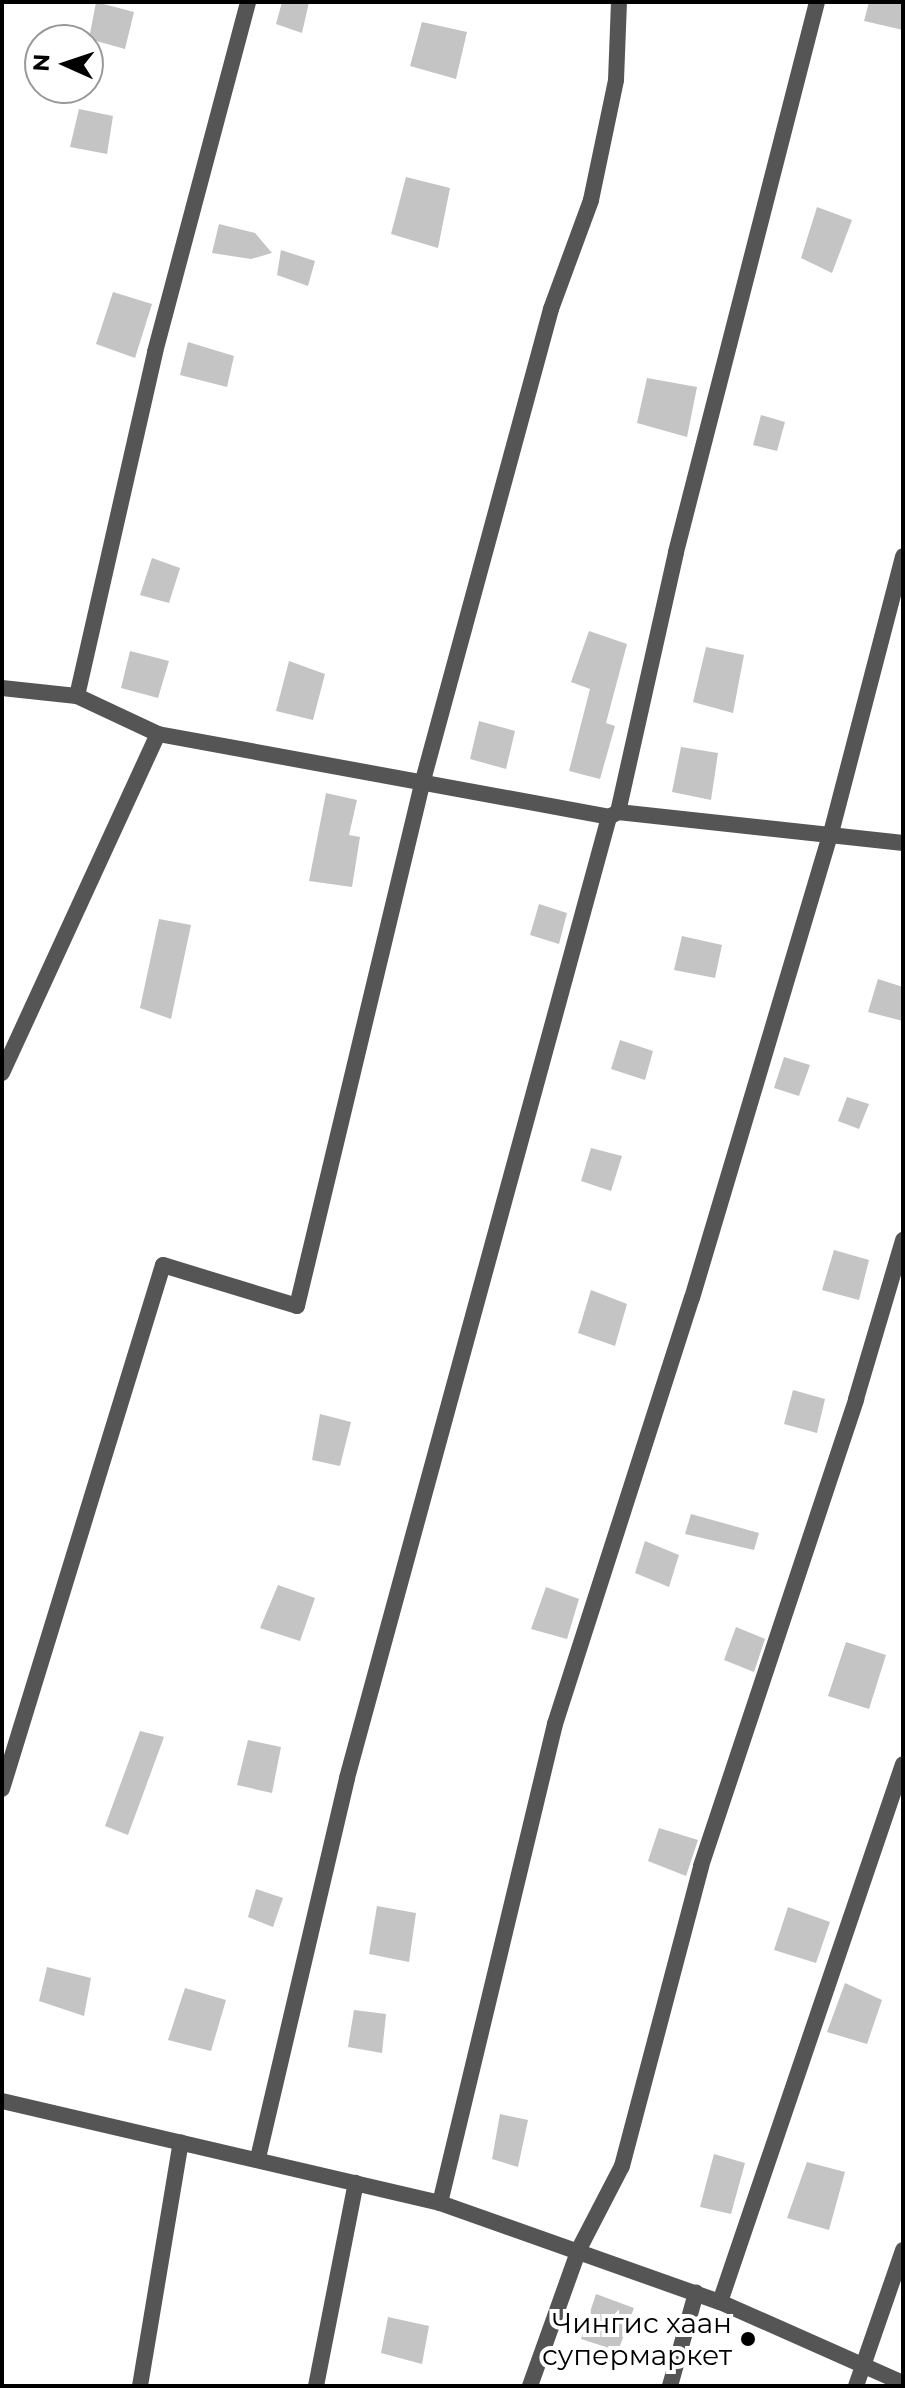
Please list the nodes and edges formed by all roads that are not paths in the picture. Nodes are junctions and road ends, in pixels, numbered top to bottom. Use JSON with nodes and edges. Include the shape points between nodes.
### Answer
{"nodes":[{"id":1,"x":248,"y":2,"type":"edge"},
{"id":2,"x":619,"y":2,"type":"edge"},
{"id":3,"x":817,"y":2,"type":"edge"},
{"id":4,"x":903,"y":556,"type":"edge"},
{"id":5,"x":2,"y":688,"type":"edge"},
{"id":6,"x":77,"y":696,"type":"junction"},
{"id":7,"x":158,"y":734,"type":"junction"},
{"id":8,"x":422,"y":784,"type":"junction"},
{"id":9,"x":613,"y":814,"type":"junction"},
{"id":10,"x":831,"y":833,"type":"junction"},
{"id":11,"x":903,"y":843,"type":"edge"},
{"id":12,"x":2,"y":1073,"type":"edge"},
{"id":13,"x":903,"y":1240,"type":"edge"},
{"id":14,"x":903,"y":1764,"type":"edge"},
{"id":15,"x":2,"y":1789,"type":"edge"},
{"id":16,"x":2,"y":2101,"type":"edge"},
{"id":17,"x":181,"y":2142,"type":"junction"},
{"id":18,"x":258,"y":2158,"type":"junction"},
{"id":19,"x":356,"y":2183,"type":"junction"},
{"id":20,"x":440,"y":2203,"type":"junction"},
{"id":21,"x":579,"y":2249,"type":"junction"},
{"id":22,"x":903,"y":2250,"type":"edge"},
{"id":23,"x":696,"y":2293,"type":"junction"},
{"id":24,"x":720,"y":2302,"type":"junction"},
{"id":25,"x":862,"y":2367,"type":"junction"},
{"id":26,"x":903,"y":2383,"type":"edge"},
{"id":27,"x":140,"y":2386,"type":"edge"},
{"id":28,"x":316,"y":2386,"type":"edge"},
{"id":29,"x":530,"y":2386,"type":"edge"},
{"id":30,"x":670,"y":2386,"type":"edge"},
{"id":31,"x":856,"y":2386,"type":"edge"}],
"edges":[{"from":1,"to":6,"type":"street","via":[[155,352]]},
{"from":2,"to":8,"type":"street","via":[[616,80],[591,200],[551,309]]},
{"from":3,"to":9,"type":"street"},
{"from":4,"to":10,"type":"street"},
{"from":5,"to":6,"type":"street"},
{"from":6,"to":7,"type":"street"},
{"from":7,"to":8,"type":"street"},
{"from":7,"to":12,"type":"street"},
{"from":8,"to":9,"type":"street"},
{"from":8,"to":15,"type":"street","via":[[297,1306],[163,1265]]},
{"from":9,"to":10,"type":"street"},
{"from":9,"to":18,"type":"street","via":[[347,1778]]},
{"from":10,"to":11,"type":"street"},
{"from":10,"to":20,"type":"street","via":[[692,1298],[555,1724]]},
{"from":13,"to":21,"type":"street","via":[[856,1399],[701,1866],[622,2166]]},
{"from":14,"to":24,"type":"street"},
{"from":16,"to":17,"type":"street"},
{"from":17,"to":18,"type":"street"},
{"from":17,"to":27,"type":"street"},
{"from":18,"to":19,"type":"street"},
{"from":19,"to":20,"type":"street"},
{"from":19,"to":28,"type":"street"},
{"from":20,"to":21,"type":"street"},
{"from":21,"to":23,"type":"street"},
{"from":21,"to":29,"type":"street"},
{"from":22,"to":25,"type":"street"},
{"from":23,"to":24,"type":"street"},
{"from":23,"to":30,"type":"street"},
{"from":24,"to":25,"type":"street"},
{"from":25,"to":26,"type":"street"},
{"from":25,"to":31,"type":"street"}]}
